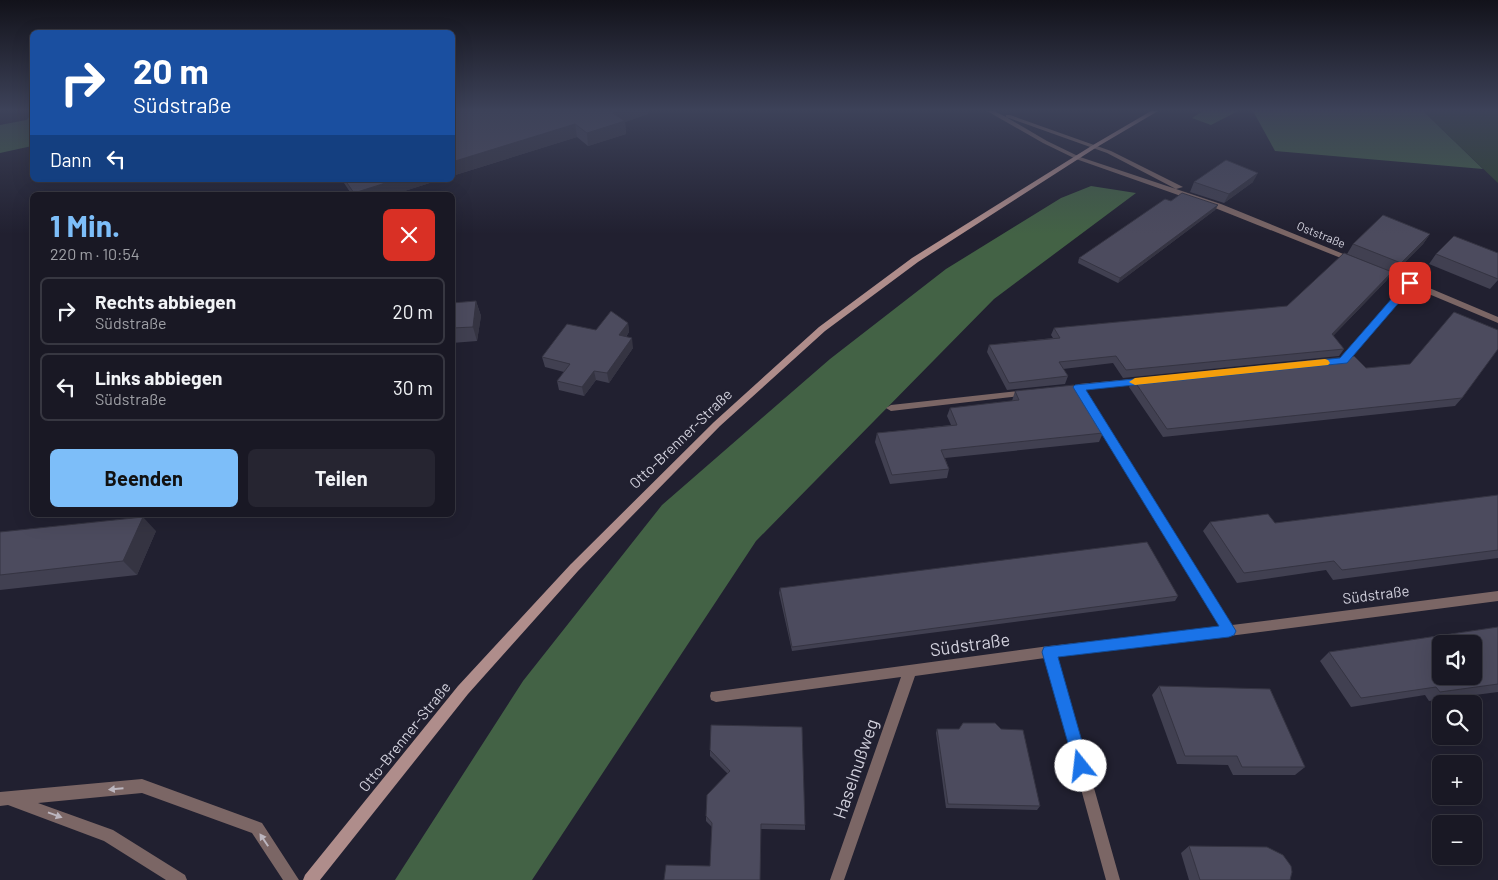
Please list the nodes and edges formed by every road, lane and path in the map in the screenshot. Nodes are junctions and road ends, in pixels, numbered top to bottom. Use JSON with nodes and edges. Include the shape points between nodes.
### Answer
{"nodes":[{"id":1,"x":1066,"y":152,"type":"edge"},
{"id":2,"x":1086,"y":152,"type":"edge"},
{"id":3,"x":1107,"y":152,"type":"edge"},
{"id":4,"x":1078,"y":158,"type":"junction"},
{"id":5,"x":1218,"y":206,"type":"junction"},
{"id":6,"x":1364,"y":264,"type":"edge"},
{"id":7,"x":1374,"y":268,"type":"edge"},
{"id":8,"x":1410,"y":283,"type":"junction"},
{"id":9,"x":1498,"y":320,"type":"edge"},
{"id":10,"x":1324,"y":363,"type":"edge"},
{"id":11,"x":1157,"y":380,"type":"edge"},
{"id":12,"x":1039,"y":392,"type":"edge"},
{"id":13,"x":891,"y":408,"type":"dead end"},
{"id":14,"x":1498,"y":596,"type":"edge"},
{"id":15,"x":1229,"y":631,"type":"junction"},
{"id":16,"x":1049,"y":652,"type":"junction"},
{"id":17,"x":910,"y":671,"type":"junction"},
{"id":18,"x":716,"y":696,"type":"dead end"},
{"id":19,"x":5,"y":799,"type":"edge"},
{"id":20,"x":180,"y":880,"type":"edge"},
{"id":21,"x":292,"y":880,"type":"edge"},
{"id":22,"x":310,"y":880,"type":"edge"},
{"id":23,"x":837,"y":880,"type":"edge"},
{"id":24,"x":1113,"y":880,"type":"edge"}],
"edges":[{"from":1,"to":4,"type":"street","name":"Oststraße"},
{"from":2,"to":4,"type":"main road","name":"Otto-Brenner-Straße"},
{"from":3,"to":5,"type":"street","name":"Oststraße"},
{"from":4,"to":5,"type":"street","name":"Oststraße"},
{"from":4,"to":22,"type":"main road","name":"Otto-Brenner-Straße","via":[[915,260],[822,329],[716,424],[574,568],[464,690]]},
{"from":5,"to":6,"type":"street","name":"Oststraße"},
{"from":7,"to":8,"type":"street"},
{"from":8,"to":9,"type":"street"},
{"from":8,"to":10,"type":"street","via":[[1343,361]]},
{"from":11,"to":15,"type":"street","via":[[1074,388]]},
{"from":12,"to":13,"type":"street"},
{"from":14,"to":15,"type":"street","name":"Südstraße"},
{"from":15,"to":16,"type":"street","name":"Südstraße"},
{"from":16,"to":17,"type":"street","name":"Südstraße"},
{"from":16,"to":24,"type":"street"},
{"from":17,"to":18,"type":"street","name":"Südstraße"},
{"from":17,"to":23,"type":"street","name":"Haselnußweg"},
{"from":19,"to":20,"type":"street","one_way":true,"via":[[108,835]]},
{"from":21,"to":19,"type":"street","one_way":true,"via":[[257,828],[142,786]]}]}
